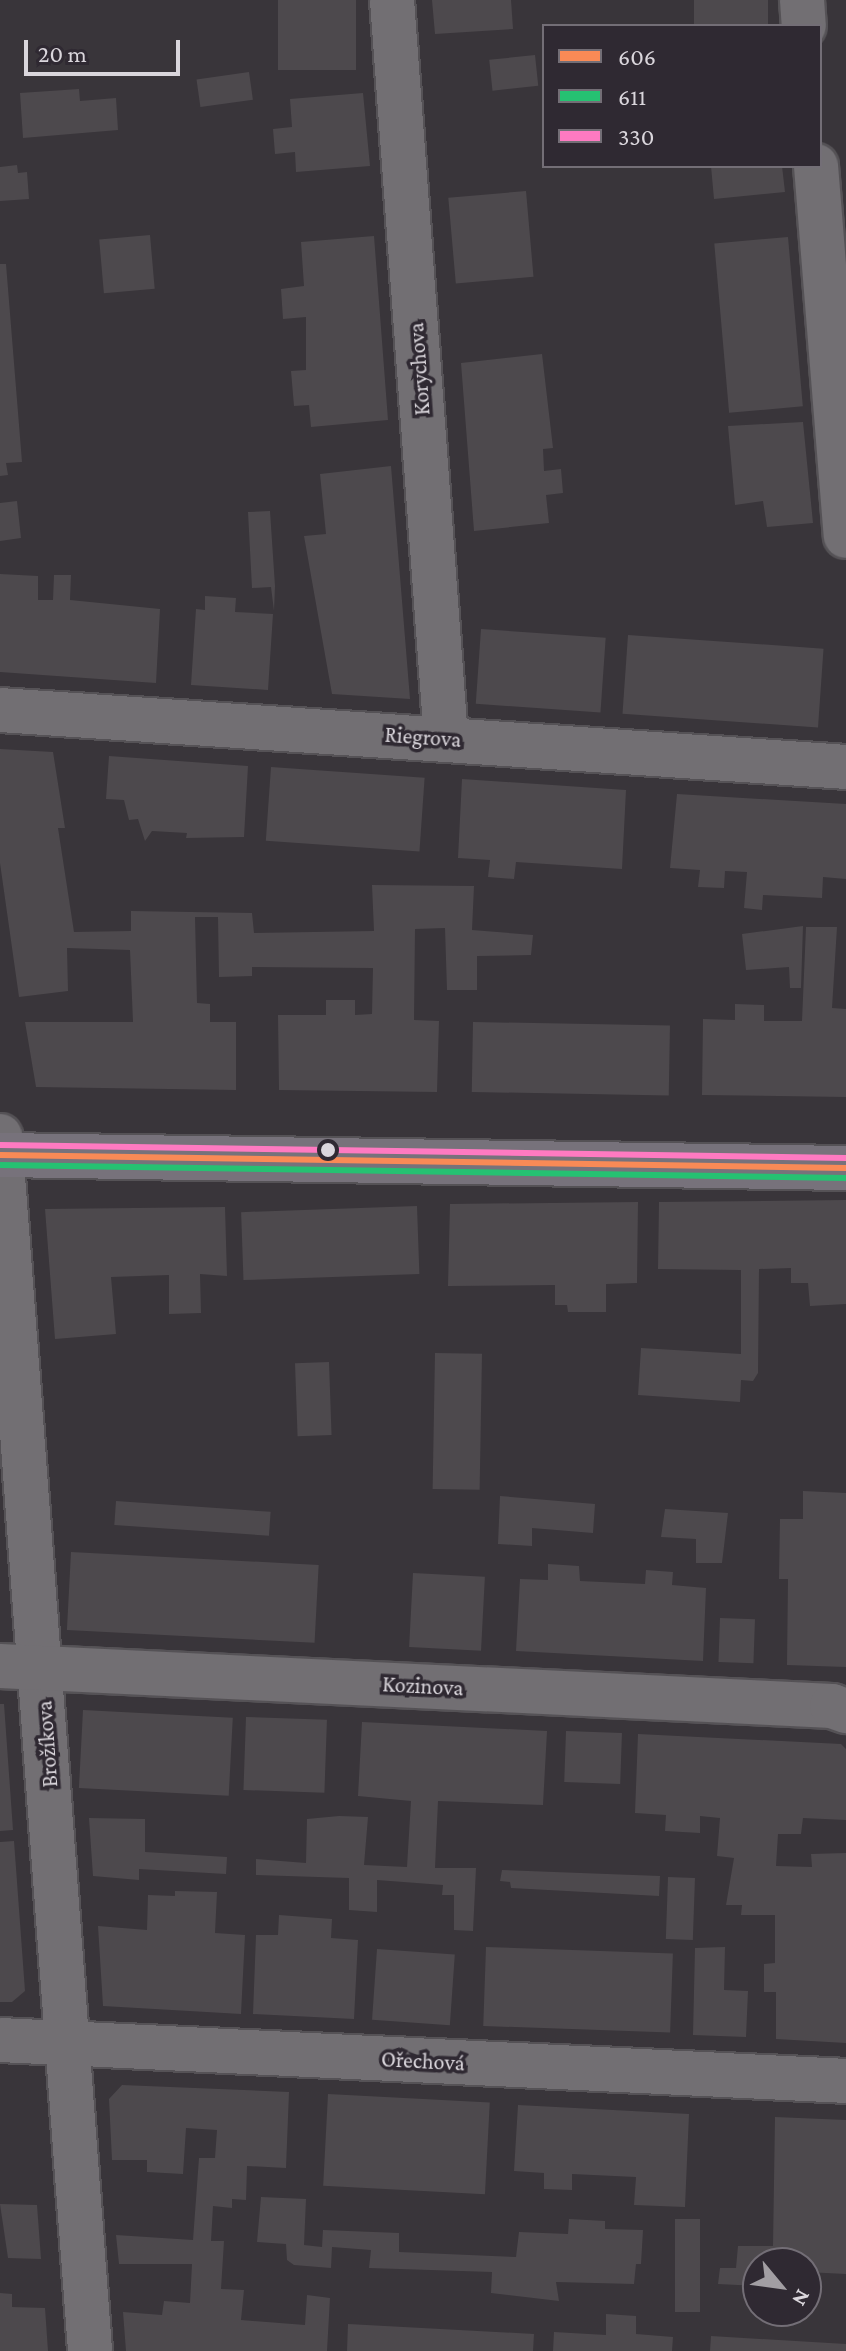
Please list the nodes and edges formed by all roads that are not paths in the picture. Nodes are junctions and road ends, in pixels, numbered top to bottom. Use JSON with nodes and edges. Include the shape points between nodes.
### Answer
{"nodes":[{"id":1,"x":392,"y":0,"type":"edge"},
{"id":2,"x":802,"y":0,"type":"edge"},
{"id":3,"x":804,"y":24,"type":"edge"},
{"id":4,"x":816,"y":168,"type":"edge"},
{"id":5,"x":846,"y":536,"type":"edge"},
{"id":6,"x":0,"y":710,"type":"edge"},
{"id":7,"x":446,"y":738,"type":"junction"},
{"id":8,"x":846,"y":767,"type":"edge"},
{"id":9,"x":1,"y":1149,"type":"edge"},
{"id":10,"x":846,"y":1168,"type":"edge"},
{"id":11,"x":21,"y":1667,"type":"edge"},
{"id":12,"x":846,"y":1711,"type":"edge"},
{"id":13,"x":0,"y":2040,"type":"edge"},
{"id":14,"x":69,"y":2045,"type":"junction"},
{"id":15,"x":846,"y":2081,"type":"edge"},
{"id":16,"x":90,"y":2351,"type":"edge"}],
"edges":[{"from":1,"to":7,"type":"street","name":"Korychova"},
{"from":2,"to":3,"type":"street"},
{"from":4,"to":5,"type":"street"},
{"from":6,"to":7,"type":"street","name":"Riegrova"},
{"from":7,"to":8,"type":"street","name":"Riegrova"},
{"from":9,"to":10,"type":"main road"},
{"from":9,"to":11,"type":"street","name":"Brožíkova"},
{"from":11,"to":12,"type":"street","name":"Kozinova","via":[[832,1706]]},
{"from":11,"to":14,"type":"street","name":"Brožíkova"},
{"from":13,"to":14,"type":"street","name":"Ořechová"},
{"from":14,"to":15,"type":"street","name":"Ořechová"},
{"from":14,"to":16,"type":"street","name":"Brožíkova"}]}
